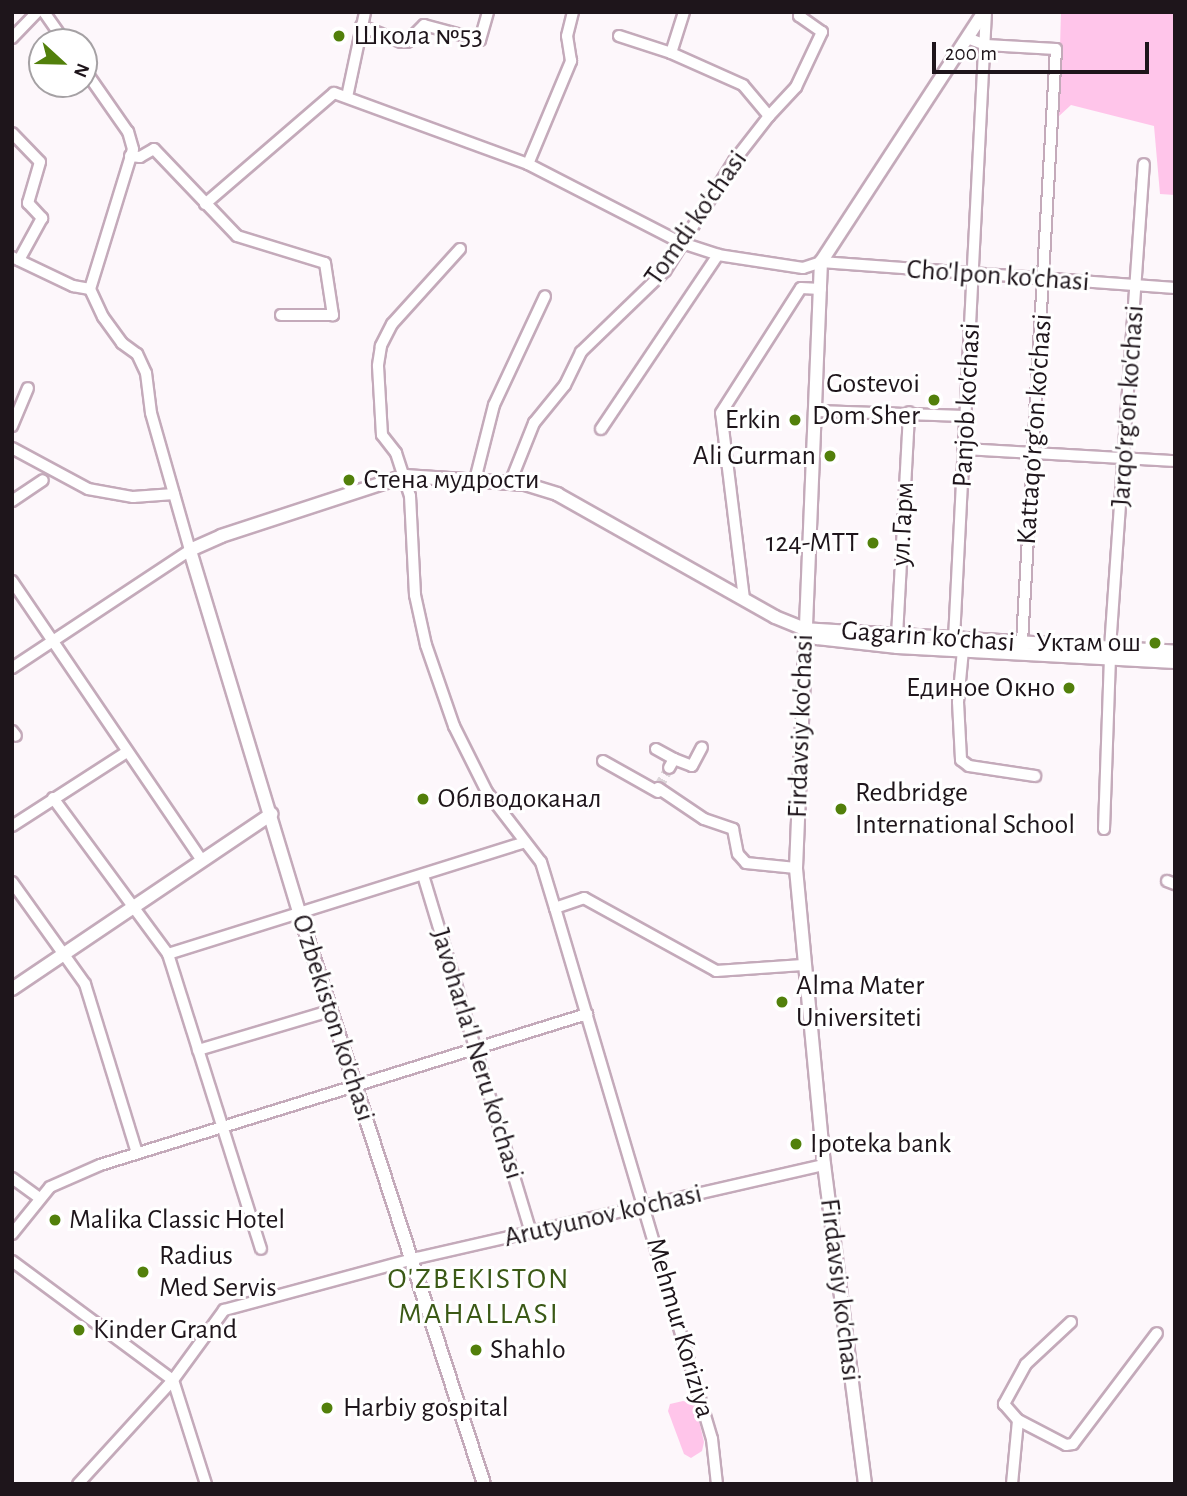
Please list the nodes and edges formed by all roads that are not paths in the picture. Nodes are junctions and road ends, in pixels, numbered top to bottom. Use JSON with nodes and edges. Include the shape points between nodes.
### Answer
{"nodes":[{"id":1,"x":37,"y":12,"type":"edge"},
{"id":2,"x":44,"y":12,"type":"edge"},
{"id":3,"x":365,"y":12,"type":"edge"},
{"id":4,"x":488,"y":12,"type":"edge"},
{"id":5,"x":573,"y":12,"type":"edge"},
{"id":6,"x":684,"y":12,"type":"edge"},
{"id":7,"x":802,"y":12,"type":"edge"},
{"id":8,"x":985,"y":12,"type":"edge"},
{"id":9,"x":361,"y":26,"type":"junction"},
{"id":10,"x":55,"y":28,"type":"edge"},
{"id":11,"x":619,"y":36,"type":"dead end"},
{"id":12,"x":12,"y":38,"type":"edge"},
{"id":13,"x":970,"y":39,"type":"junction"},
{"id":14,"x":986,"y":45,"type":"junction"},
{"id":15,"x":671,"y":53,"type":"junction"},
{"id":16,"x":98,"y":89,"type":"edge"},
{"id":17,"x":347,"y":97,"type":"junction"},
{"id":18,"x":769,"y":116,"type":"junction"},
{"id":19,"x":12,"y":133,"type":"edge"},
{"id":20,"x":131,"y":156,"type":"junction"},
{"id":21,"x":528,"y":164,"type":"junction"},
{"id":22,"x":1144,"y":164,"type":"dead end"},
{"id":23,"x":205,"y":204,"type":"junction"},
{"id":24,"x":682,"y":243,"type":"junction"},
{"id":25,"x":460,"y":248,"type":"dead end"},
{"id":26,"x":718,"y":255,"type":"junction"},
{"id":27,"x":15,"y":258,"type":"edge"},
{"id":28,"x":821,"y":262,"type":"junction"},
{"id":29,"x":975,"y":275,"type":"junction"},
{"id":30,"x":1046,"y":279,"type":"junction"},
{"id":31,"x":1135,"y":285,"type":"junction"},
{"id":32,"x":1175,"y":288,"type":"edge"},
{"id":33,"x":90,"y":289,"type":"junction"},
{"id":34,"x":821,"y":289,"type":"junction"},
{"id":35,"x":545,"y":296,"type":"dead end"},
{"id":36,"x":281,"y":315,"type":"dead end"},
{"id":37,"x":28,"y":388,"type":"dead end"},
{"id":38,"x":814,"y":411,"type":"junction"},
{"id":39,"x":909,"y":412,"type":"junction"},
{"id":40,"x":967,"y":416,"type":"junction"},
{"id":41,"x":12,"y":426,"type":"edge"},
{"id":42,"x":601,"y":429,"type":"dead end"},
{"id":43,"x":12,"y":448,"type":"edge"},
{"id":44,"x":965,"y":449,"type":"junction"},
{"id":45,"x":1032,"y":452,"type":"junction"},
{"id":46,"x":1124,"y":457,"type":"junction"},
{"id":47,"x":1175,"y":461,"type":"edge"},
{"id":48,"x":405,"y":476,"type":"junction"},
{"id":49,"x":43,"y":480,"type":"dead end"},
{"id":50,"x":475,"y":480,"type":"junction"},
{"id":51,"x":510,"y":483,"type":"junction"},
{"id":52,"x":174,"y":494,"type":"junction"},
{"id":53,"x":12,"y":501,"type":"edge"},
{"id":54,"x":190,"y":550,"type":"junction"},
{"id":55,"x":12,"y":581,"type":"edge"},
{"id":56,"x":744,"y":599,"type":"junction"},
{"id":57,"x":804,"y":629,"type":"junction"},
{"id":58,"x":897,"y":636,"type":"junction"},
{"id":59,"x":954,"y":639,"type":"junction"},
{"id":60,"x":53,"y":641,"type":"junction"},
{"id":61,"x":1022,"y":643,"type":"junction"},
{"id":62,"x":963,"y":650,"type":"junction"},
{"id":63,"x":1175,"y":652,"type":"edge"},
{"id":64,"x":1110,"y":654,"type":"junction"},
{"id":65,"x":1175,"y":662,"type":"edge"},
{"id":66,"x":12,"y":668,"type":"edge"},
{"id":67,"x":702,"y":747,"type":"dead end"},
{"id":68,"x":656,"y":749,"type":"dead end"},
{"id":69,"x":127,"y":752,"type":"junction"},
{"id":70,"x":603,"y":761,"type":"dead end"},
{"id":71,"x":1035,"y":776,"type":"dead end"},
{"id":72,"x":53,"y":798,"type":"junction"},
{"id":73,"x":271,"y":814,"type":"junction"},
{"id":74,"x":12,"y":826,"type":"edge"},
{"id":75,"x":1104,"y":829,"type":"dead end"},
{"id":76,"x":525,"y":842,"type":"junction"},
{"id":77,"x":202,"y":862,"type":"junction"},
{"id":78,"x":796,"y":868,"type":"junction"},
{"id":79,"x":423,"y":875,"type":"junction"},
{"id":80,"x":12,"y":882,"type":"edge"},
{"id":81,"x":555,"y":908,"type":"junction"},
{"id":82,"x":132,"y":909,"type":"junction"},
{"id":83,"x":300,"y":915,"type":"junction"},
{"id":84,"x":65,"y":953,"type":"junction"},
{"id":85,"x":168,"y":954,"type":"junction"},
{"id":86,"x":803,"y":965,"type":"junction"},
{"id":87,"x":12,"y":989,"type":"edge"},
{"id":88,"x":330,"y":1011,"type":"junction"},
{"id":89,"x":587,"y":1014,"type":"junction"},
{"id":90,"x":198,"y":1049,"type":"junction"},
{"id":91,"x":476,"y":1050,"type":"junction"},
{"id":92,"x":355,"y":1087,"type":"junction"},
{"id":93,"x":222,"y":1128,"type":"junction"},
{"id":94,"x":138,"y":1153,"type":"junction"},
{"id":95,"x":824,"y":1165,"type":"junction"},
{"id":96,"x":12,"y":1178,"type":"edge"},
{"id":97,"x":40,"y":1198,"type":"junction"},
{"id":98,"x":646,"y":1206,"type":"junction"},
{"id":99,"x":531,"y":1233,"type":"junction"},
{"id":100,"x":12,"y":1234,"type":"edge"},
{"id":101,"x":261,"y":1249,"type":"dead end"},
{"id":102,"x":409,"y":1260,"type":"junction"},
{"id":103,"x":12,"y":1261,"type":"edge"},
{"id":104,"x":1070,"y":1322,"type":"dead end"},
{"id":105,"x":1157,"y":1333,"type":"dead end"},
{"id":106,"x":173,"y":1380,"type":"junction"},
{"id":107,"x":1018,"y":1420,"type":"junction"},
{"id":108,"x":78,"y":1484,"type":"edge"},
{"id":109,"x":206,"y":1484,"type":"edge"},
{"id":110,"x":484,"y":1484,"type":"edge"},
{"id":111,"x":717,"y":1484,"type":"edge"},
{"id":112,"x":865,"y":1484,"type":"edge"},
{"id":113,"x":1012,"y":1484,"type":"edge"}],
"edges":[{"from":1,"to":12,"type":"street"},
{"from":2,"to":10,"type":"street"},
{"from":3,"to":9,"type":"street"},
{"from":4,"to":9,"type":"street","via":[[480,40],[424,25],[407,42],[401,42]]},
{"from":5,"to":21,"type":"street","via":[[567,36],[572,61]]},
{"from":6,"to":15,"type":"street"},
{"from":7,"to":18,"type":"street","name":"Tomdi ko'chasi","via":[[799,16],[822,32],[796,88]]},
{"from":8,"to":13,"type":"main road"},
{"from":8,"to":14,"type":"street","name":"Panjob ko'chasi"},
{"from":9,"to":17,"type":"street"},
{"from":11,"to":15,"type":"street"},
{"from":13,"to":14,"type":"street","name":"Kattaqo'rg'on ko'chasi"},
{"from":13,"to":28,"type":"main road"},
{"from":14,"to":29,"type":"street","name":"Panjob ko'chasi"},
{"from":14,"to":30,"type":"street","name":"Kattaqo'rg'on ko'chasi","via":[[1056,49]]},
{"from":15,"to":18,"type":"street","via":[[743,85]]},
{"from":16,"to":20,"type":"street","via":[[128,132]]},
{"from":17,"to":21,"type":"street","name":"Cho'lpon ko'chasi","via":[[400,121]]},
{"from":17,"to":23,"type":"street","via":[[334,93]]},
{"from":18,"to":24,"type":"street","name":"Tomdi ko'chasi"},
{"from":19,"to":27,"type":"street","via":[[37,156],[40,165],[28,203],[41,218]]},
{"from":20,"to":23,"type":"street","via":[[140,157],[154,149]]},
{"from":20,"to":33,"type":"street"},
{"from":21,"to":24,"type":"street","name":"Cho'lpon ko'chasi"},
{"from":22,"to":31,"type":"street","name":"Jarqo'rg'on ko'chasi"},
{"from":23,"to":36,"type":"street","via":[[237,236],[328,266],[333,314]]},
{"from":24,"to":26,"type":"street","name":"Cho'lpon ko'chasi"},
{"from":24,"to":51,"type":"street","name":"Tomdi ko'chasi","via":[[665,271],[581,352],[565,385],[534,423]]},
{"from":25,"to":48,"type":"street","via":[[392,324],[381,346],[382,435]]},
{"from":26,"to":28,"type":"street","name":"Cho'lpon ko'chasi","via":[[803,268]]},
{"from":26,"to":42,"type":"street"},
{"from":27,"to":33,"type":"street","via":[[73,286]]},
{"from":28,"to":29,"type":"street","name":"Cho'lpon ko'chasi"},
{"from":28,"to":34,"type":"main road","name":"Firdavsiy ko'chasi"},
{"from":29,"to":30,"type":"street","name":"Cho'lpon ko'chasi"},
{"from":29,"to":40,"type":"street","name":"Panjob ko'chasi"},
{"from":30,"to":31,"type":"street","name":"Cho'lpon ko'chasi"},
{"from":30,"to":45,"type":"street","name":"Kattaqo'rg'on ko'chasi"},
{"from":31,"to":32,"type":"street","name":"Cho'lpon ko'chasi"},
{"from":31,"to":46,"type":"street","name":"Jarqo'rg'on ko'chasi"},
{"from":33,"to":52,"type":"street","via":[[103,317],[137,354],[146,373],[151,413]]},
{"from":34,"to":38,"type":"main road","name":"Firdavsiy ko'chasi"},
{"from":34,"to":56,"type":"street","via":[[801,288],[721,413]]},
{"from":35,"to":50,"type":"street","via":[[494,405]]},
{"from":37,"to":41,"type":"street"},
{"from":38,"to":39,"type":"street"},
{"from":38,"to":57,"type":"main road","name":"Firdavsiy ko'chasi"},
{"from":39,"to":40,"type":"street"},
{"from":39,"to":58,"type":"street","name":"ул.Гарм"},
{"from":40,"to":44,"type":"street","name":"Panjob ko'chasi"},
{"from":43,"to":52,"type":"street","via":[[88,489],[133,497]]},
{"from":44,"to":45,"type":"street"},
{"from":44,"to":59,"type":"street","name":"Panjob ko'chasi"},
{"from":45,"to":46,"type":"street"},
{"from":45,"to":61,"type":"street","name":"Kattaqo'rg'on ko'chasi"},
{"from":46,"to":47,"type":"street"},
{"from":46,"to":64,"type":"street","name":"Jarqo'rg'on ko'chasi"},
{"from":48,"to":50,"type":"main road"},
{"from":48,"to":54,"type":"main road"},
{"from":48,"to":76,"type":"street","name":"Mehmur Koriziya","via":[[415,595],[426,645],[454,726],[487,792]]},
{"from":49,"to":53,"type":"street"},
{"from":50,"to":51,"type":"main road"},
{"from":51,"to":56,"type":"main road","via":[[557,494]]},
{"from":52,"to":54,"type":"street"},
{"from":54,"to":60,"type":"street"},
{"from":54,"to":73,"type":"main road","name":"O'zbekiston ko'chasi"},
{"from":55,"to":60,"type":"street"},
{"from":56,"to":57,"type":"main road"},
{"from":57,"to":58,"type":"main road","name":"Gagarin ko'chasi"},
{"from":57,"to":62,"type":"main road","name":"Gagarin ko'chasi","via":[[817,638]]},
{"from":57,"to":78,"type":"main road","name":"Firdavsiy ko'chasi"},
{"from":58,"to":59,"type":"main road","name":"Gagarin ko'chasi"},
{"from":59,"to":61,"type":"main road","name":"Gagarin ko'chasi"},
{"from":60,"to":66,"type":"street"},
{"from":60,"to":69,"type":"street"},
{"from":61,"to":64,"type":"main road","name":"Gagarin ko'chasi"},
{"from":62,"to":64,"type":"main road","name":"Gagarin ko'chasi"},
{"from":62,"to":71,"type":"street","via":[[958,702],[961,760],[969,766]]},
{"from":63,"to":64,"type":"main road","name":"Gagarin ko'chasi"},
{"from":64,"to":65,"type":"main road","name":"Gagarin ko'chasi"},
{"from":64,"to":75,"type":"street","name":"Jarqo'rg'on ko'chasi"},
{"from":67,"to":68,"type":"street","via":[[692,766],[671,763]]},
{"from":69,"to":72,"type":"street"},
{"from":69,"to":77,"type":"street"},
{"from":70,"to":78,"type":"street","via":[[704,819],[733,829],[738,854],[746,863]]},
{"from":72,"to":74,"type":"street"},
{"from":72,"to":82,"type":"street"},
{"from":73,"to":77,"type":"main road"},
{"from":73,"to":83,"type":"main road","name":"O'zbekiston ko'chasi"},
{"from":76,"to":79,"type":"street"},
{"from":76,"to":81,"type":"street","name":"Mehmur Koriziya","via":[[541,862]]},
{"from":77,"to":82,"type":"main road"},
{"from":78,"to":86,"type":"main road","name":"Firdavsiy ko'chasi"},
{"from":79,"to":83,"type":"street"},
{"from":79,"to":91,"type":"street","name":"Javoharla'l Neru ko'chasi"},
{"from":80,"to":84,"type":"street"},
{"from":81,"to":86,"type":"street","via":[[578,898],[591,900],[716,971]]},
{"from":81,"to":89,"type":"street","name":"Mehmur Koriziya"},
{"from":82,"to":84,"type":"main road"},
{"from":82,"to":85,"type":"street"},
{"from":83,"to":85,"type":"street"},
{"from":83,"to":88,"type":"main road","name":"O'zbekiston ko'chasi"},
{"from":84,"to":87,"type":"main road"},
{"from":84,"to":94,"type":"street","via":[[85,984]]},
{"from":85,"to":90,"type":"street"},
{"from":86,"to":95,"type":"main road","name":"Firdavsiy ko'chasi"},
{"from":88,"to":90,"type":"street"},
{"from":88,"to":92,"type":"main road","name":"O'zbekiston ko'chasi"},
{"from":89,"to":91,"type":"street"},
{"from":89,"to":98,"type":"street","name":"Mehmur Koriziya"},
{"from":90,"to":93,"type":"street"},
{"from":91,"to":92,"type":"street"},
{"from":91,"to":99,"type":"street","name":"Javoharla'l Neru ko'chasi"},
{"from":92,"to":93,"type":"street"},
{"from":92,"to":102,"type":"main road","name":"O'zbekiston ko'chasi"},
{"from":93,"to":94,"type":"street"},
{"from":93,"to":101,"type":"street"},
{"from":94,"to":97,"type":"street","via":[[57,1184]]},
{"from":95,"to":98,"type":"street","name":"Arutyunov ko'chasi"},
{"from":95,"to":112,"type":"main road","name":"Firdavsiy ko'chasi"},
{"from":96,"to":97,"type":"street"},
{"from":97,"to":100,"type":"street"},
{"from":98,"to":99,"type":"street","name":"Arutyunov ko'chasi"},
{"from":98,"to":111,"type":"street","name":"Mehmur Koriziya","via":[[712,1439]]},
{"from":99,"to":102,"type":"street","name":"Arutyunov ko'chasi"},
{"from":102,"to":106,"type":"street","name":"Arutyunov ko'chasi","via":[[224,1310]]},
{"from":102,"to":110,"type":"main road","name":"O'zbekiston ko'chasi"},
{"from":103,"to":106,"type":"street"},
{"from":104,"to":107,"type":"street","via":[[1026,1364],[1006,1397],[1007,1410]]},
{"from":105,"to":107,"type":"street","via":[[1073,1444],[1066,1445]]},
{"from":106,"to":108,"type":"street","name":"Arutyunov ko'chasi"},
{"from":106,"to":109,"type":"street"},
{"from":107,"to":113,"type":"street"}]}
